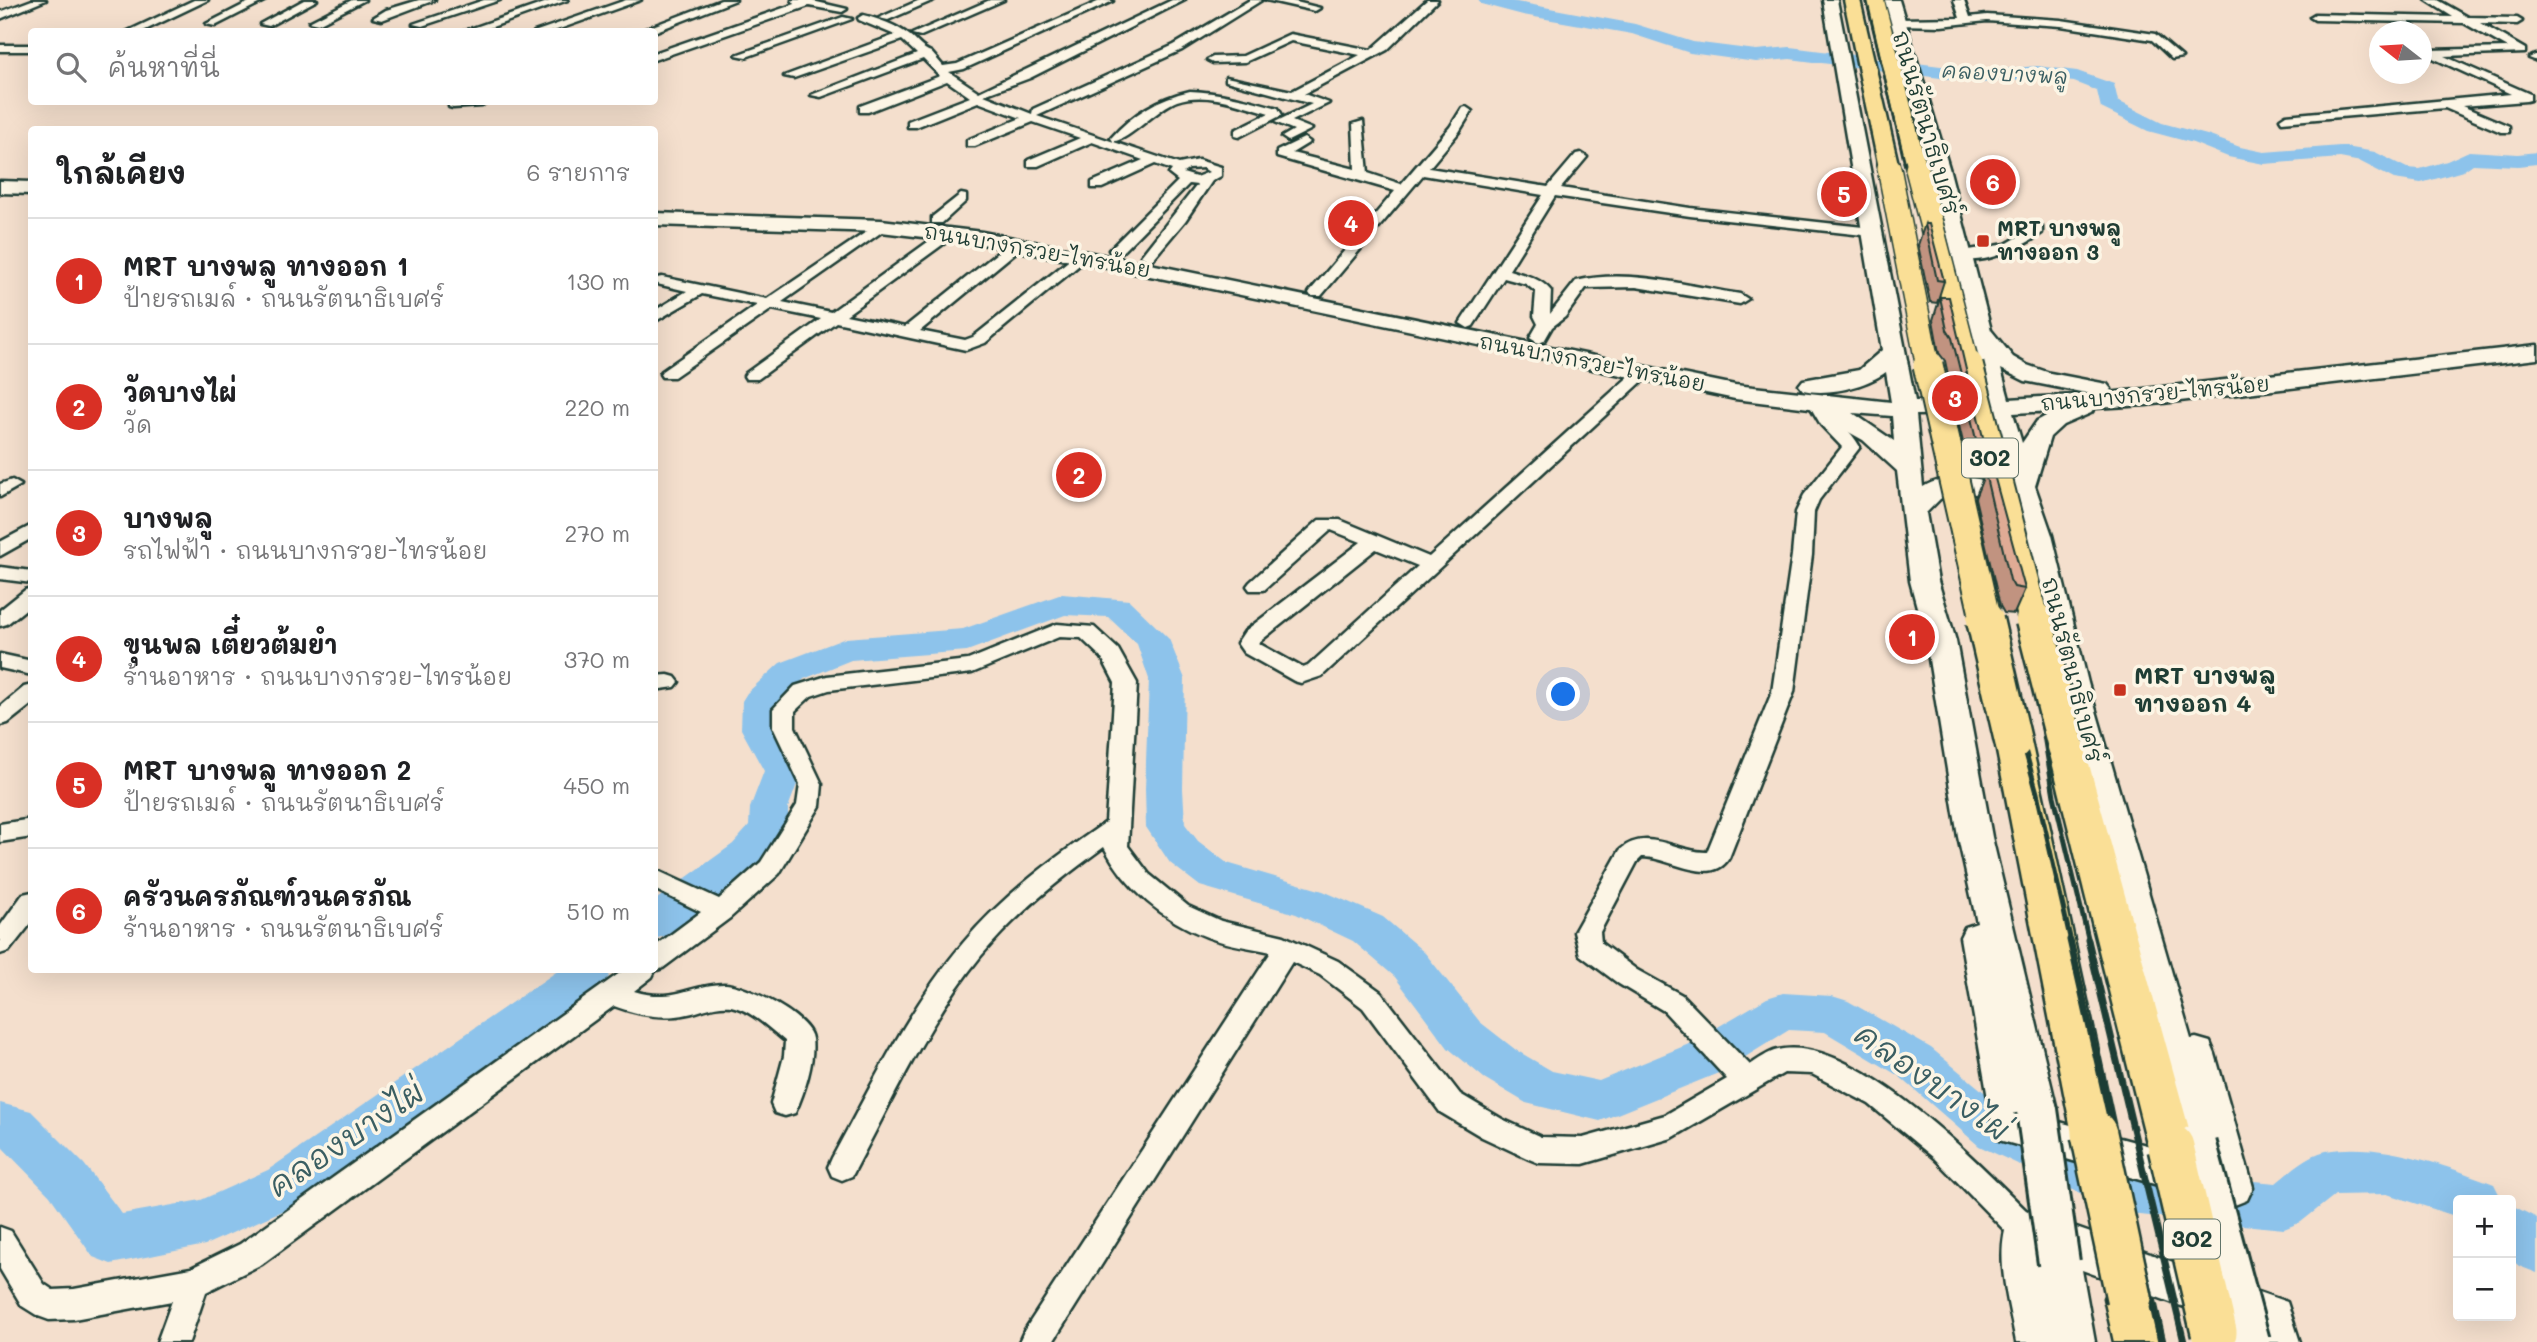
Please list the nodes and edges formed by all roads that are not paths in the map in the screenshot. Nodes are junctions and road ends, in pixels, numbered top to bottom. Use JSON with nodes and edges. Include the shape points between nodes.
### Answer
{"nodes":[{"id":1,"x":41,"y":0,"type":"edge"},
{"id":2,"x":203,"y":0,"type":"edge"},
{"id":3,"x":261,"y":0,"type":"edge"},
{"id":4,"x":312,"y":0,"type":"edge"},
{"id":5,"x":360,"y":0,"type":"edge"},
{"id":6,"x":430,"y":0,"type":"edge"},
{"id":7,"x":495,"y":0,"type":"edge"},
{"id":8,"x":564,"y":0,"type":"edge"},
{"id":9,"x":636,"y":0,"type":"edge"},
{"id":10,"x":731,"y":0,"type":"edge"},
{"id":11,"x":792,"y":0,"type":"edge"},
{"id":12,"x":929,"y":0,"type":"edge"},
{"id":13,"x":999,"y":0,"type":"edge"},
{"id":14,"x":1180,"y":0,"type":"edge"},
{"id":15,"x":1252,"y":0,"type":"edge"},
{"id":16,"x":1271,"y":0,"type":"edge"},
{"id":17,"x":1433,"y":0,"type":"edge"},
{"id":18,"x":1830,"y":0,"type":"edge"},
{"id":19,"x":1852,"y":0,"type":"edge"},
{"id":20,"x":1876,"y":0,"type":"edge"},
{"id":21,"x":1892,"y":0,"type":"edge"},
{"id":22,"x":1959,"y":0,"type":"edge"},
{"id":23,"x":2431,"y":0,"type":"edge"},
{"id":24,"x":1108,"y":1,"type":"edge"},
{"id":25,"x":808,"y":3,"type":"junction"},
{"id":26,"x":1315,"y":8,"type":"dead end"},
{"id":27,"x":848,"y":9,"type":"edge"},
{"id":28,"x":0,"y":16,"type":"edge"},
{"id":29,"x":873,"y":17,"type":"junction"},
{"id":30,"x":2315,"y":17,"type":"dead end"},
{"id":31,"x":378,"y":18,"type":"dead end"},
{"id":32,"x":1966,"y":20,"type":"junction"},
{"id":33,"x":2464,"y":20,"type":"junction"},
{"id":34,"x":2517,"y":21,"type":"dead end"},
{"id":35,"x":314,"y":22,"type":"dead end"},
{"id":36,"x":1898,"y":22,"type":"junction"},
{"id":37,"x":211,"y":24,"type":"dead end"},
{"id":38,"x":265,"y":24,"type":"dead end"},
{"id":39,"x":418,"y":24,"type":"dead end"},
{"id":40,"x":140,"y":28,"type":"edge"},
{"id":41,"x":478,"y":28,"type":"edge"},
{"id":42,"x":551,"y":28,"type":"edge"},
{"id":43,"x":653,"y":28,"type":"edge"},
{"id":44,"x":911,"y":35,"type":"junction"},
{"id":45,"x":0,"y":48,"type":"edge"},
{"id":46,"x":28,"y":48,"type":"edge"},
{"id":47,"x":2521,"y":51,"type":"junction"},
{"id":48,"x":927,"y":54,"type":"junction"},
{"id":49,"x":1369,"y":54,"type":"junction"},
{"id":50,"x":742,"y":55,"type":"dead end"},
{"id":51,"x":658,"y":56,"type":"edge"},
{"id":52,"x":2176,"y":57,"type":"dead end"},
{"id":53,"x":2536,"y":58,"type":"edge"},
{"id":54,"x":1213,"y":60,"type":"dead end"},
{"id":55,"x":2495,"y":62,"type":"dead end"},
{"id":56,"x":948,"y":72,"type":"junction"},
{"id":57,"x":790,"y":76,"type":"dead end"},
{"id":58,"x":1230,"y":79,"type":"dead end"},
{"id":59,"x":817,"y":95,"type":"dead end"},
{"id":60,"x":981,"y":95,"type":"junction"},
{"id":61,"x":1294,"y":95,"type":"junction"},
{"id":62,"x":2531,"y":96,"type":"edge"},
{"id":63,"x":2445,"y":103,"type":"junction"},
{"id":64,"x":864,"y":109,"type":"dead end"},
{"id":65,"x":1466,"y":111,"type":"dead end"},
{"id":66,"x":1034,"y":115,"type":"junction"},
{"id":67,"x":2286,"y":119,"type":"dead end"},
{"id":68,"x":912,"y":124,"type":"dead end"},
{"id":69,"x":1359,"y":124,"type":"dead end"},
{"id":70,"x":2505,"y":129,"type":"dead end"},
{"id":71,"x":1238,"y":133,"type":"dead end"},
{"id":72,"x":1092,"y":138,"type":"junction"},
{"id":73,"x":1117,"y":138,"type":"junction"},
{"id":74,"x":971,"y":143,"type":"dead end"},
{"id":75,"x":1581,"y":156,"type":"dead end"},
{"id":76,"x":1155,"y":159,"type":"junction"},
{"id":77,"x":1033,"y":163,"type":"dead end"},
{"id":78,"x":1419,"y":170,"type":"junction"},
{"id":79,"x":1185,"y":171,"type":"junction"},
{"id":80,"x":1362,"y":175,"type":"junction"},
{"id":81,"x":1097,"y":185,"type":"dead end"},
{"id":82,"x":0,"y":187,"type":"edge"},
{"id":83,"x":28,"y":188,"type":"edge"},
{"id":84,"x":1403,"y":189,"type":"junction"},
{"id":85,"x":1552,"y":192,"type":"junction"},
{"id":86,"x":0,"y":197,"type":"edge"},
{"id":87,"x":28,"y":198,"type":"edge"},
{"id":88,"x":961,"y":198,"type":"dead end"},
{"id":89,"x":658,"y":208,"type":"edge"},
{"id":90,"x":658,"y":219,"type":"edge"},
{"id":91,"x":1142,"y":223,"type":"junction"},
{"id":92,"x":881,"y":226,"type":"junction"},
{"id":93,"x":943,"y":227,"type":"junction"},
{"id":94,"x":1172,"y":228,"type":"junction"},
{"id":95,"x":2037,"y":230,"type":"dead end"},
{"id":96,"x":1872,"y":232,"type":"junction"},
{"id":97,"x":1017,"y":244,"type":"junction"},
{"id":98,"x":1116,"y":250,"type":"junction"},
{"id":99,"x":1963,"y":255,"type":"junction"},
{"id":100,"x":1148,"y":256,"type":"junction"},
{"id":101,"x":1082,"y":257,"type":"junction"},
{"id":102,"x":1499,"y":272,"type":"junction"},
{"id":103,"x":662,"y":281,"type":"dead end"},
{"id":104,"x":1880,"y":281,"type":"junction"},
{"id":105,"x":700,"y":289,"type":"junction"},
{"id":106,"x":1316,"y":293,"type":"junction"},
{"id":107,"x":1971,"y":293,"type":"junction"},
{"id":108,"x":1740,"y":299,"type":"dead end"},
{"id":109,"x":769,"y":303,"type":"junction"},
{"id":110,"x":662,"y":307,"type":"edge"},
{"id":111,"x":834,"y":318,"type":"junction"},
{"id":112,"x":1977,"y":319,"type":"junction"},
{"id":113,"x":1468,"y":323,"type":"junction"},
{"id":114,"x":1542,"y":331,"type":"junction"},
{"id":115,"x":906,"y":334,"type":"junction"},
{"id":116,"x":2537,"y":334,"type":"edge"},
{"id":117,"x":1892,"y":352,"type":"junction"},
{"id":118,"x":2537,"y":352,"type":"edge"},
{"id":119,"x":668,"y":374,"type":"dead end"},
{"id":120,"x":1641,"y":374,"type":"junction"},
{"id":121,"x":752,"y":376,"type":"dead end"},
{"id":122,"x":2099,"y":389,"type":"junction"},
{"id":123,"x":1818,"y":397,"type":"junction"},
{"id":124,"x":2146,"y":398,"type":"junction"},
{"id":125,"x":1999,"y":401,"type":"junction"},
{"id":126,"x":1902,"y":402,"type":"junction"},
{"id":127,"x":1909,"y":469,"type":"junction"},
{"id":128,"x":2023,"y":489,"type":"junction"},
{"id":129,"x":1913,"y":513,"type":"junction"},
{"id":130,"x":2036,"y":522,"type":"junction"},
{"id":131,"x":28,"y":532,"type":"edge"},
{"id":132,"x":1374,"y":541,"type":"junction"},
{"id":133,"x":0,"y":550,"type":"edge"},
{"id":134,"x":1432,"y":565,"type":"junction"},
{"id":135,"x":0,"y":573,"type":"edge"},
{"id":136,"x":1257,"y":586,"type":"dead end"},
{"id":137,"x":28,"y":588,"type":"edge"},
{"id":138,"x":28,"y":593,"type":"edge"},
{"id":139,"x":0,"y":620,"type":"edge"},
{"id":140,"x":0,"y":661,"type":"edge"},
{"id":141,"x":28,"y":667,"type":"edge"},
{"id":142,"x":28,"y":695,"type":"edge"},
{"id":143,"x":0,"y":718,"type":"edge"},
{"id":144,"x":1968,"y":797,"type":"junction"},
{"id":145,"x":2111,"y":820,"type":"junction"},
{"id":146,"x":1118,"y":825,"type":"junction"},
{"id":147,"x":28,"y":829,"type":"edge"},
{"id":148,"x":0,"y":833,"type":"edge"},
{"id":149,"x":664,"y":883,"type":"edge"},
{"id":150,"x":28,"y":908,"type":"edge"},
{"id":151,"x":713,"y":908,"type":"junction"},
{"id":152,"x":0,"y":944,"type":"edge"},
{"id":153,"x":1287,"y":948,"type":"junction"},
{"id":154,"x":658,"y":957,"type":"edge"},
{"id":155,"x":639,"y":973,"type":"edge"},
{"id":156,"x":612,"y":993,"type":"junction"},
{"id":157,"x":1738,"y":1073,"type":"junction"},
{"id":158,"x":785,"y":1104,"type":"dead end"},
{"id":159,"x":2184,"y":1146,"type":"junction"},
{"id":160,"x":842,"y":1167,"type":"dead end"},
{"id":161,"x":2025,"y":1230,"type":"junction"},
{"id":162,"x":0,"y":1241,"type":"edge"},
{"id":163,"x":194,"y":1282,"type":"junction"},
{"id":164,"x":2134,"y":1320,"type":"edge"},
{"id":165,"x":2226,"y":1339,"type":"edge"},
{"id":166,"x":173,"y":1342,"type":"edge"},
{"id":167,"x":1035,"y":1342,"type":"edge"},
{"id":168,"x":2038,"y":1342,"type":"edge"},
{"id":169,"x":2073,"y":1342,"type":"edge"},
{"id":170,"x":2278,"y":1342,"type":"edge"}],
"edges":[{"from":1,"to":28,"type":"street"},
{"from":2,"to":40,"type":"street"},
{"from":3,"to":37,"type":"street"},
{"from":4,"to":38,"type":"street"},
{"from":5,"to":35,"type":"street"},
{"from":6,"to":31,"type":"street"},
{"from":7,"to":39,"type":"street"},
{"from":8,"to":41,"type":"street"},
{"from":9,"to":42,"type":"street"},
{"from":10,"to":43,"type":"street"},
{"from":11,"to":25,"type":"street"},
{"from":12,"to":29,"type":"street"},
{"from":13,"to":44,"type":"street"},
{"from":14,"to":60,"type":"street"},
{"from":15,"to":66,"type":"street","via":[[1223,23]]},
{"from":16,"to":26,"type":"street"},
{"from":17,"to":49,"type":"street","via":[[1383,48]]},
{"from":18,"to":96,"type":"main road"},
{"from":19,"to":164,"type":"main road","name":"ถนนรัตนาธิเบศร์","number":"302","bridge":true},
{"from":20,"to":159,"type":"main road","name":"ถนนรัตนาธิเบศร์","number":"302","bridge":true,"via":[[2066,746]]},
{"from":21,"to":36,"type":"main road","name":"ถนนรัตนาธิเบศร์","number":"302"},
{"from":22,"to":32,"type":"street"},
{"from":23,"to":33,"type":"street"},
{"from":24,"to":56,"type":"street"},
{"from":25,"to":27,"type":"street"},
{"from":25,"to":51,"type":"street"},
{"from":27,"to":29,"type":"street"},
{"from":27,"to":50,"type":"street"},
{"from":29,"to":44,"type":"street"},
{"from":29,"to":44,"type":"street"},
{"from":30,"to":33,"type":"street"},
{"from":32,"to":36,"type":"street"},
{"from":32,"to":52,"type":"street","via":[[2027,19],[2147,35]]},
{"from":33,"to":34,"type":"street"},
{"from":33,"to":47,"type":"street"},
{"from":36,"to":99,"type":"main road","name":"ถนนรัตนาธิเบศร์","number":"302"},
{"from":44,"to":48,"type":"street"},
{"from":44,"to":56,"type":"street"},
{"from":44,"to":57,"type":"street"},
{"from":45,"to":46,"type":"street"},
{"from":47,"to":53,"type":"street"},
{"from":47,"to":62,"type":"street","via":[[2428,52]]},
{"from":48,"to":56,"type":"street"},
{"from":48,"to":59,"type":"street"},
{"from":49,"to":54,"type":"street","via":[[1290,37],[1245,59]]},
{"from":49,"to":61,"type":"street"},
{"from":53,"to":55,"type":"street"},
{"from":56,"to":60,"type":"street"},
{"from":56,"to":64,"type":"street"},
{"from":58,"to":61,"type":"street"},
{"from":60,"to":66,"type":"street"},
{"from":60,"to":68,"type":"street"},
{"from":61,"to":80,"type":"street","via":[[1323,103],[1281,122],[1306,129],[1288,137],[1304,142],[1281,154]]},
{"from":62,"to":63,"type":"street"},
{"from":63,"to":67,"type":"street"},
{"from":63,"to":70,"type":"street"},
{"from":65,"to":78,"type":"street"},
{"from":66,"to":72,"type":"street"},
{"from":66,"to":73,"type":"street"},
{"from":66,"to":74,"type":"street"},
{"from":69,"to":80,"type":"street"},
{"from":71,"to":73,"type":"street","via":[[1276,115],[1274,111],[1191,93],[1162,102]]},
{"from":72,"to":76,"type":"street"},
{"from":72,"to":77,"type":"street"},
{"from":73,"to":79,"type":"street"},
{"from":75,"to":85,"type":"street"},
{"from":76,"to":79,"type":"street"},
{"from":76,"to":81,"type":"street"},
{"from":78,"to":84,"type":"street"},
{"from":78,"to":85,"type":"street"},
{"from":79,"to":91,"type":"street","via":[[1181,186]]},
{"from":79,"to":94,"type":"street","via":[[1207,165],[1216,170]]},
{"from":80,"to":84,"type":"street"},
{"from":82,"to":83,"type":"main road"},
{"from":84,"to":106,"type":"street"},
{"from":85,"to":96,"type":"street"},
{"from":85,"to":102,"type":"street"},
{"from":86,"to":87,"type":"main road"},
{"from":88,"to":93,"type":"street"},
{"from":89,"to":93,"type":"main road","name":"ถนนบางกรวย-ไทรน้อย","via":[[721,208]]},
{"from":90,"to":92,"type":"main road","name":"ถนนบางกรวย-ไทรน้อย"},
{"from":91,"to":94,"type":"street"},
{"from":91,"to":98,"type":"street"},
{"from":92,"to":93,"type":"main road","name":"ถนนบางกรวย-ไทรน้อย"},
{"from":92,"to":109,"type":"street"},
{"from":93,"to":97,"type":"main road","name":"ถนนบางกรวย-ไทรน้อย"},
{"from":93,"to":98,"type":"main road","name":"ถนนบางกรวย-ไทรน้อย"},
{"from":93,"to":111,"type":"street"},
{"from":94,"to":100,"type":"street"},
{"from":95,"to":99,"type":"street","via":[[2010,248]]},
{"from":96,"to":104,"type":"main road"},
{"from":97,"to":101,"type":"main road","name":"ถนนบางกรวย-ไทรน้อย"},
{"from":97,"to":115,"type":"street"},
{"from":98,"to":100,"type":"main road","name":"ถนนบางกรวย-ไทรน้อย"},
{"from":99,"to":107,"type":"main road","name":"ถนนรัตนาธิเบศร์","number":"302"},
{"from":100,"to":106,"type":"main road","name":"ถนนบางกรวย-ไทรน้อย"},
{"from":101,"to":115,"type":"street","via":[[972,344]]},
{"from":101,"to":120,"type":"main road","name":"ถนนบางกรวย-ไทรน้อย"},
{"from":102,"to":113,"type":"street"},
{"from":102,"to":114,"type":"street","via":[[1539,285],[1544,291]]},
{"from":103,"to":105,"type":"street"},
{"from":104,"to":107,"type":"main road","via":[[1892,298],[1932,311],[1961,309],[1968,305]]},
{"from":104,"to":117,"type":"main road"},
{"from":105,"to":109,"type":"street"},
{"from":105,"to":110,"type":"street"},
{"from":106,"to":113,"type":"main road","name":"ถนนบางกรวย-ไทรน้อย"},
{"from":107,"to":112,"type":"main road","name":"ถนนรัตนาธิเบศร์","number":"302"},
{"from":108,"to":114,"type":"street","via":[[1594,281],[1581,284]]},
{"from":109,"to":111,"type":"street"},
{"from":109,"to":119,"type":"street"},
{"from":111,"to":115,"type":"street"},
{"from":111,"to":121,"type":"street"},
{"from":112,"to":122,"type":"main road","via":[[1991,350],[2005,363],[2046,380]]},
{"from":112,"to":125,"type":"main road","name":"ถนนรัตนาธิเบศร์","number":"302"},
{"from":113,"to":114,"type":"main road","name":"ถนนบางกรวย-ไทรน้อย"},
{"from":114,"to":123,"type":"main road","name":"ถนนบางกรวย-ไทรน้อย"},
{"from":116,"to":122,"type":"main road","name":"ถนนบางกรวย-ไทรน้อย"},
{"from":117,"to":123,"type":"main road","via":[[1879,370]]},
{"from":117,"to":126,"type":"main road"},
{"from":118,"to":124,"type":"main road","name":"ถนนบางกรวย-ไทรน้อย"},
{"from":120,"to":123,"type":"main road","name":"ถนนบางกรวย-ไทรน้อย","via":[[1735,392]]},
{"from":120,"to":134,"type":"street"},
{"from":122,"to":125,"type":"main road","name":"ถนนบางกรวย-ไทรน้อย"},
{"from":123,"to":126,"type":"main road","name":"ถนนบางกรวย-ไทรน้อย"},
{"from":123,"to":127,"type":"main road","via":[[1878,437]]},
{"from":123,"to":157,"type":"street","via":[[1824,422],[1849,440],[1851,447],[1805,512],[1783,692],[1717,858],[1708,863],[1636,849],[1587,932],[1589,948],[1673,1003]]},
{"from":124,"to":125,"type":"main road","name":"ถนนบางกรวย-ไทรน้อย"},
{"from":124,"to":128,"type":"main road","via":[[2084,408],[2045,426],[2033,441]]},
{"from":125,"to":126,"type":"main road","name":"ถนนบางกรวย-ไทรน้อย"},
{"from":125,"to":128,"type":"main road","name":"ถนนรัตนาธิเบศร์","number":"302"},
{"from":126,"to":127,"type":"main road"},
{"from":127,"to":129,"type":"main road"},
{"from":128,"to":130,"type":"main road","name":"ถนนรัตนาธิเบศร์","number":"302"},
{"from":129,"to":130,"type":"main road","via":[[1938,489],[1954,486],[1980,488],[2014,499]]},
{"from":129,"to":144,"type":"main road"},
{"from":130,"to":145,"type":"main road","name":"ถนนรัตนาธิเบศร์","number":"302"},
{"from":131,"to":133,"type":"street"},
{"from":132,"to":134,"type":"street"},
{"from":132,"to":134,"type":"street","via":[[1252,636],[1247,643],[1251,648],[1301,676],[1307,675]]},
{"from":132,"to":136,"type":"street","via":[[1326,524]]},
{"from":135,"to":137,"type":"street"},
{"from":138,"to":139,"type":"street"},
{"from":140,"to":141,"type":"street"},
{"from":142,"to":143,"type":"street"},
{"from":144,"to":145,"type":"main road","via":[[1955,810],[2013,1127],[2232,1187],[2136,834]]},
{"from":144,"to":169,"type":"main road","bridge":true,"via":[[2037,1110]]},
{"from":145,"to":159,"type":"main road","name":"ถนนรัตนาธิเบศร์","number":"302","via":[[2182,1076]]},
{"from":146,"to":151,"type":"street","via":[[1126,683],[1111,654],[1087,632],[1057,629],[972,666],[827,683],[803,691],[784,709],[784,727],[811,784],[808,806],[770,868]]},
{"from":146,"to":153,"type":"street","via":[[1116,847],[1140,881],[1179,914],[1216,930]]},
{"from":146,"to":160,"type":"street","via":[[1073,856],[960,965],[928,1010]]},
{"from":147,"to":148,"type":"street"},
{"from":149,"to":151,"type":"street"},
{"from":150,"to":152,"type":"street"},
{"from":151,"to":154,"type":"street"},
{"from":153,"to":157,"type":"street","via":[[1329,968],[1372,1000],[1450,1103],[1539,1150],[1583,1151],[1672,1126]]},
{"from":153,"to":167,"type":"street"},
{"from":155,"to":156,"type":"street"},
{"from":156,"to":158,"type":"street","via":[[633,1004],[657,1006],[733,996],[770,1012],[799,1037]]},
{"from":156,"to":163,"type":"street","via":[[251,1254]]},
{"from":157,"to":161,"type":"street","via":[[1780,1061],[1815,1063],[1879,1095],[1944,1149]]},
{"from":159,"to":165,"type":"main road","name":"ถนนรัตนาธิเบศร์","number":"302","bridge":true},
{"from":161,"to":168,"type":"main road","via":[[2026,1275]]},
{"from":161,"to":170,"type":"main road","via":[[2271,1317]]},
{"from":162,"to":163,"type":"street","via":[[33,1295],[48,1305]]},
{"from":163,"to":166,"type":"street"}]}
